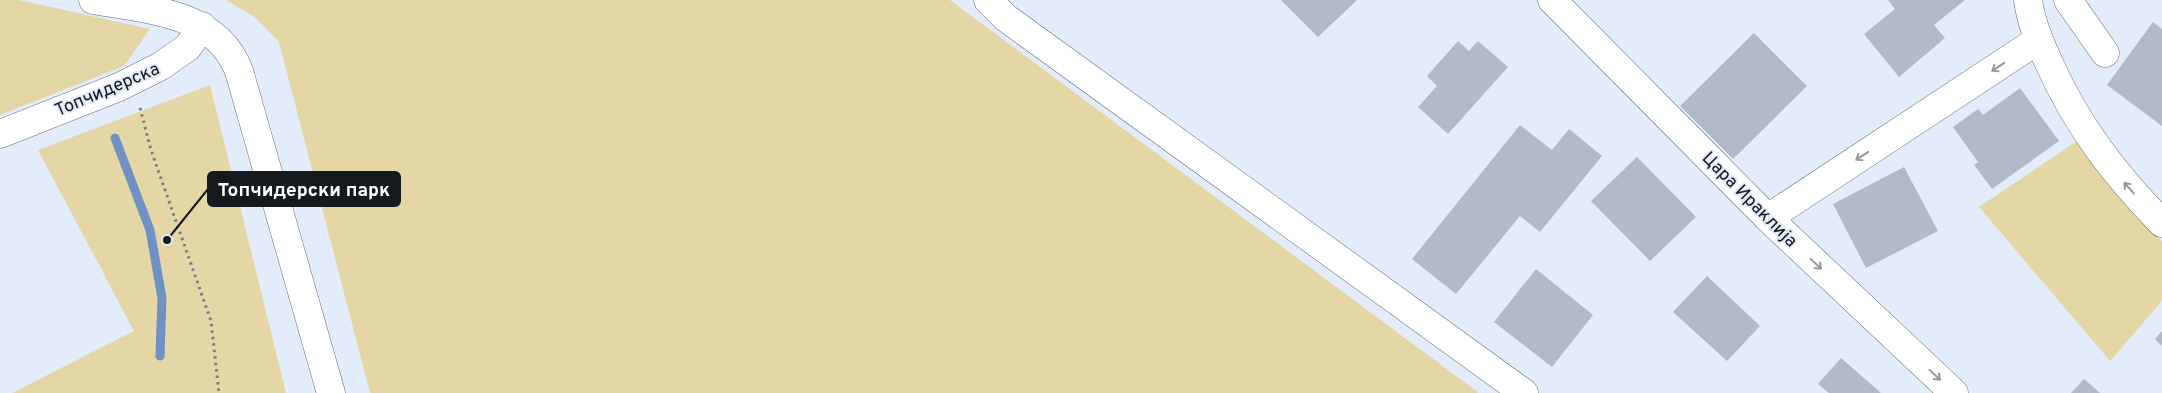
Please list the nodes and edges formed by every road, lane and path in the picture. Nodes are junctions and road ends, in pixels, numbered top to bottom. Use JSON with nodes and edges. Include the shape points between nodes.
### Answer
{"nodes":[{"id":1,"x":93,"y":0,"type":"edge"},
{"id":2,"x":988,"y":0,"type":"edge"},
{"id":3,"x":1552,"y":0,"type":"edge"},
{"id":4,"x":2028,"y":0,"type":"edge"},
{"id":5,"x":2068,"y":0,"type":"edge"},
{"id":6,"x":202,"y":26,"type":"junction"},
{"id":7,"x":2038,"y":40,"type":"junction"},
{"id":8,"x":2105,"y":53,"type":"dead end"},
{"id":9,"x":133,"y":80,"type":"junction"},
{"id":10,"x":0,"y":134,"type":"edge"},
{"id":11,"x":1768,"y":218,"type":"junction"},
{"id":12,"x":2162,"y":223,"type":"edge"},
{"id":13,"x":219,"y":393,"type":"edge"},
{"id":14,"x":331,"y":393,"type":"edge"},
{"id":15,"x":1524,"y":393,"type":"edge"},
{"id":16,"x":1954,"y":393,"type":"edge"}],
"edges":[{"from":1,"to":6,"type":"street","via":[[160,12]]},
{"from":2,"to":15,"type":"street","via":[[1006,18]]},
{"from":3,"to":11,"type":"street","name":"Цара Ираклија"},
{"from":4,"to":7,"type":"street"},
{"from":5,"to":8,"type":"street"},
{"from":6,"to":9,"type":"street","name":"Топчидерска","via":[[179,55]]},
{"from":6,"to":14,"type":"street","via":[[222,43],[239,71]]},
{"from":7,"to":11,"type":"street","one_way":true},
{"from":12,"to":7,"type":"street","one_way":true,"via":[[2127,187],[2086,133]]},
{"from":9,"to":10,"type":"street","name":"Топчидерска"},
{"from":9,"to":13,"type":"path","via":[[151,150],[211,321]]},
{"from":11,"to":16,"type":"street","name":"Цара Ираклија","one_way":true}]}
